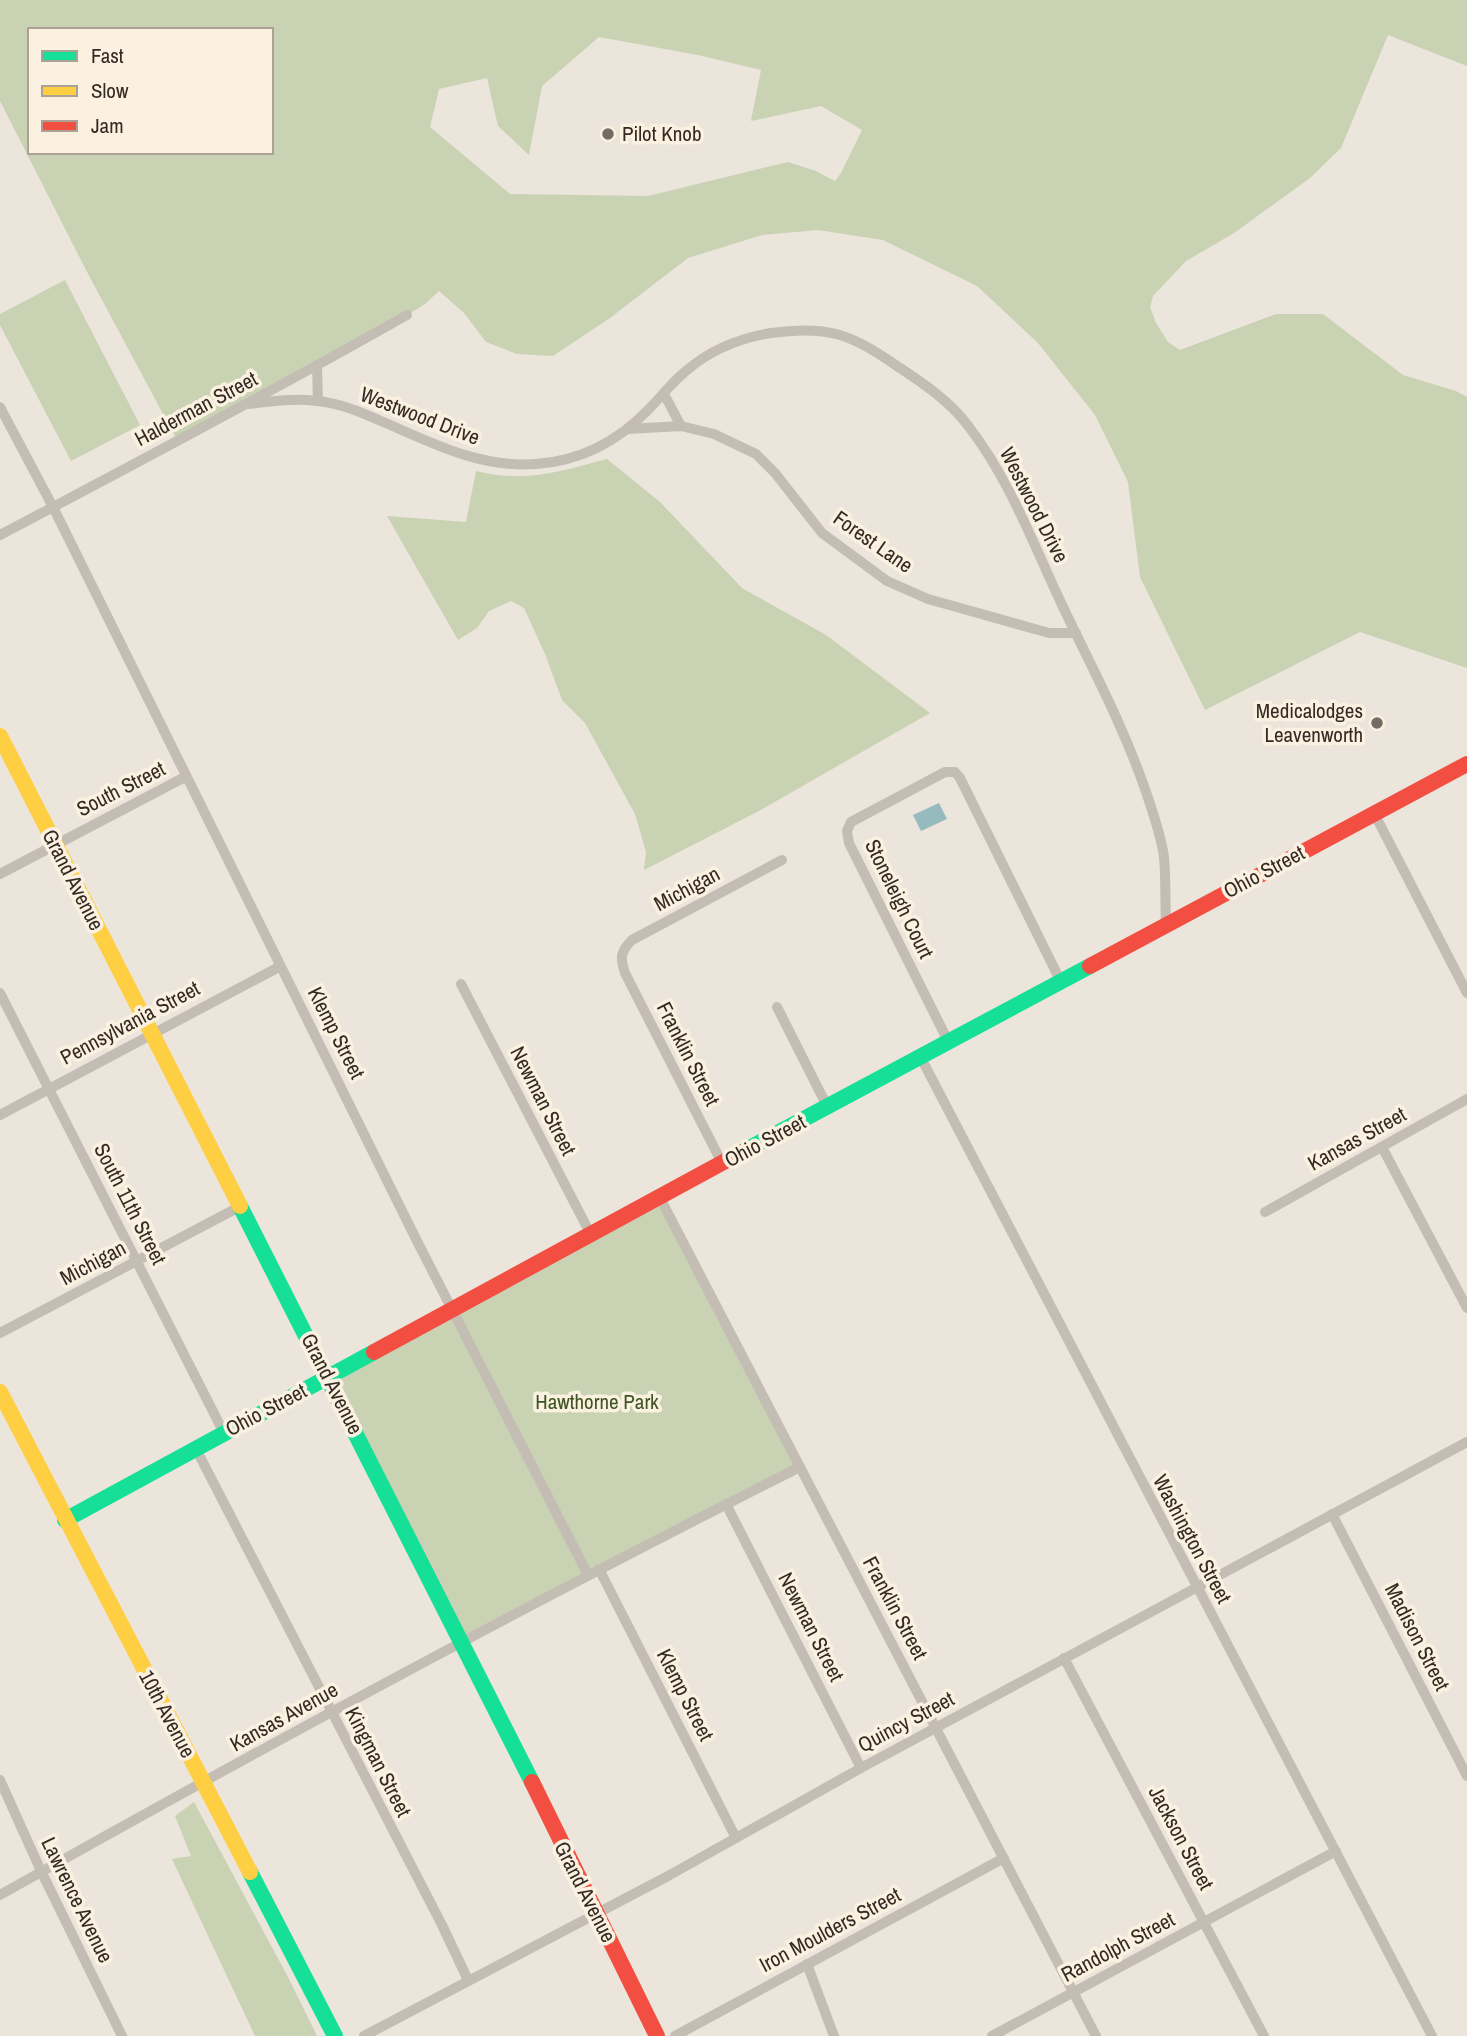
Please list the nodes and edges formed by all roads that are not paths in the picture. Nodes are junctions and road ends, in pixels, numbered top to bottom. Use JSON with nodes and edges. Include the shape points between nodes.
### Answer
{"nodes":[{"id":1,"x":408,"y":315,"type":"dead end"},
{"id":2,"x":317,"y":366,"type":"junction"},
{"id":3,"x":664,"y":394,"type":"junction"},
{"id":4,"x":318,"y":401,"type":"junction"},
{"id":5,"x":250,"y":404,"type":"junction"},
{"id":6,"x":0,"y":407,"type":"edge"},
{"id":7,"x":681,"y":426,"type":"junction"},
{"id":8,"x":628,"y":429,"type":"junction"},
{"id":9,"x":52,"y":508,"type":"junction"},
{"id":10,"x":0,"y":535,"type":"edge"},
{"id":11,"x":1076,"y":633,"type":"junction"},
{"id":12,"x":0,"y":736,"type":"edge"},
{"id":13,"x":1467,"y":764,"type":"edge"},
{"id":14,"x":185,"y":777,"type":"junction"},
{"id":15,"x":1374,"y":813,"type":"junction"},
{"id":16,"x":55,"y":844,"type":"junction"},
{"id":17,"x":782,"y":860,"type":"dead end"},
{"id":18,"x":0,"y":874,"type":"edge"},
{"id":19,"x":1166,"y":925,"type":"junction"},
{"id":20,"x":621,"y":961,"type":"joint"},
{"id":21,"x":279,"y":967,"type":"junction"},
{"id":22,"x":1061,"y":982,"type":"junction"},
{"id":23,"x":461,"y":984,"type":"dead end"},
{"id":24,"x":0,"y":993,"type":"edge"},
{"id":25,"x":1467,"y":993,"type":"edge"},
{"id":26,"x":777,"y":1007,"type":"dead end"},
{"id":27,"x":150,"y":1034,"type":"junction"},
{"id":28,"x":949,"y":1043,"type":"junction"},
{"id":29,"x":921,"y":1058,"type":"junction"},
{"id":30,"x":49,"y":1088,"type":"junction"},
{"id":31,"x":1467,"y":1099,"type":"edge"},
{"id":32,"x":828,"y":1108,"type":"junction"},
{"id":33,"x":0,"y":1115,"type":"edge"},
{"id":34,"x":1382,"y":1147,"type":"junction"},
{"id":35,"x":722,"y":1163,"type":"junction"},
{"id":36,"x":660,"y":1198,"type":"junction"},
{"id":37,"x":241,"y":1206,"type":"junction"},
{"id":38,"x":1265,"y":1212,"type":"dead end"},
{"id":39,"x":592,"y":1235,"type":"junction"},
{"id":40,"x":137,"y":1261,"type":"junction"},
{"id":41,"x":1467,"y":1308,"type":"edge"},
{"id":42,"x":453,"y":1310,"type":"junction"},
{"id":43,"x":0,"y":1333,"type":"edge"},
{"id":44,"x":328,"y":1377,"type":"junction"},
{"id":45,"x":0,"y":1392,"type":"edge"},
{"id":46,"x":223,"y":1433,"type":"junction"},
{"id":47,"x":1464,"y":1444,"type":"edge"},
{"id":48,"x":196,"y":1449,"type":"junction"},
{"id":49,"x":1467,"y":1457,"type":"edge"},
{"id":50,"x":800,"y":1467,"type":"junction"},
{"id":51,"x":726,"y":1504,"type":"junction"},
{"id":52,"x":1332,"y":1514,"type":"junction"},
{"id":53,"x":65,"y":1520,"type":"junction"},
{"id":54,"x":599,"y":1569,"type":"junction"},
{"id":55,"x":588,"y":1575,"type":"junction"},
{"id":56,"x":1196,"y":1588,"type":"junction"},
{"id":57,"x":461,"y":1642,"type":"junction"},
{"id":58,"x":1064,"y":1658,"type":"junction"},
{"id":59,"x":332,"y":1713,"type":"junction"},
{"id":60,"x":936,"y":1728,"type":"junction"},
{"id":61,"x":861,"y":1768,"type":"junction"},
{"id":62,"x":1467,"y":1776,"type":"edge"},
{"id":63,"x":0,"y":1780,"type":"edge"},
{"id":64,"x":204,"y":1783,"type":"junction"},
{"id":65,"x":736,"y":1838,"type":"junction"},
{"id":66,"x":1336,"y":1851,"type":"junction"},
{"id":67,"x":1004,"y":1858,"type":"junction"},
{"id":68,"x":41,"y":1871,"type":"junction"},
{"id":69,"x":0,"y":1895,"type":"edge"},
{"id":70,"x":595,"y":1913,"type":"junction"},
{"id":71,"x":1204,"y":1923,"type":"junction"},
{"id":72,"x":807,"y":1964,"type":"junction"},
{"id":73,"x":468,"y":1980,"type":"junction"},
{"id":74,"x":1072,"y":1992,"type":"junction"},
{"id":75,"x":122,"y":2036,"type":"edge"},
{"id":76,"x":335,"y":2036,"type":"edge"},
{"id":77,"x":364,"y":2036,"type":"edge"},
{"id":78,"x":657,"y":2036,"type":"edge"},
{"id":79,"x":675,"y":2036,"type":"edge"},
{"id":80,"x":834,"y":2036,"type":"edge"},
{"id":81,"x":992,"y":2036,"type":"edge"},
{"id":82,"x":1096,"y":2036,"type":"edge"},
{"id":83,"x":1264,"y":2036,"type":"edge"},
{"id":84,"x":1432,"y":2036,"type":"edge"}],
"edges":[{"from":1,"to":2,"type":"street","name":"Halderman Street"},
{"from":2,"to":4,"type":"street"},
{"from":2,"to":5,"type":"street","name":"Halderman Street"},
{"from":3,"to":7,"type":"street"},
{"from":3,"to":8,"type":"street","name":"Westwood Drive"},
{"from":3,"to":11,"type":"street","name":"Westwood Drive","via":[[686,370],[739,340],[822,329],[859,341],[925,385],[968,425],[999,471]]},
{"from":4,"to":5,"type":"street","name":"Westwood Drive"},
{"from":4,"to":8,"type":"street","name":"Westwood Drive","via":[[359,411],[478,460],[516,465],[555,462],[595,450]]},
{"from":5,"to":9,"type":"street","name":"Halderman Street"},
{"from":6,"to":9,"type":"street"},
{"from":7,"to":8,"type":"street","name":"Forest Lane"},
{"from":7,"to":11,"type":"street","name":"Forest Lane","via":[[714,434],[756,454],[822,533],[887,581],[928,599],[1049,633]]},
{"from":9,"to":10,"type":"street","name":"Halderman Street"},
{"from":9,"to":14,"type":"street","name":"Klemp Street"},
{"from":11,"to":19,"type":"street","name":"Westwood Drive","via":[[1104,687],[1155,817],[1164,857]]},
{"from":12,"to":16,"type":"street","name":"Grand Avenue"},
{"from":13,"to":15,"type":"street","name":"Ohio Street"},
{"from":14,"to":16,"type":"street","name":"South Street"},
{"from":14,"to":21,"type":"street","name":"Klemp Street"},
{"from":15,"to":19,"type":"street","name":"Ohio Street"},
{"from":15,"to":25,"type":"street"},
{"from":16,"to":18,"type":"street","name":"South Street"},
{"from":16,"to":27,"type":"street","name":"Grand Avenue"},
{"from":17,"to":20,"type":"street","name":"Michigan","via":[[632,940]]},
{"from":19,"to":22,"type":"street","name":"Ohio Street"},
{"from":20,"to":35,"type":"street","name":"Franklin Street"},
{"from":21,"to":27,"type":"street","name":"Pennsylvania Street"},
{"from":21,"to":42,"type":"street","name":"Klemp Street"},
{"from":22,"to":28,"type":"street","name":"Ohio Street"},
{"from":22,"to":28,"type":"street","name":"Stoneleigh Court","via":[[955,772],[945,772],[851,822],[849,843]]},
{"from":23,"to":39,"type":"street","name":"Newman Street"},
{"from":24,"to":30,"type":"street","name":"South 11th Street"},
{"from":26,"to":32,"type":"street"},
{"from":27,"to":30,"type":"street","name":"Pennsylvania Street"},
{"from":27,"to":37,"type":"street","name":"Grand Avenue"},
{"from":28,"to":29,"type":"street","name":"Ohio Street"},
{"from":29,"to":32,"type":"street","name":"Ohio Street"},
{"from":29,"to":56,"type":"street","name":"Washington Street"},
{"from":30,"to":33,"type":"street","name":"Pennsylvania Street"},
{"from":30,"to":40,"type":"street","name":"South 11th Street"},
{"from":31,"to":34,"type":"street","name":"Kansas Street"},
{"from":32,"to":35,"type":"street","name":"Ohio Street"},
{"from":34,"to":38,"type":"street","name":"Kansas Street"},
{"from":34,"to":41,"type":"street"},
{"from":35,"to":36,"type":"street","name":"Ohio Street"},
{"from":36,"to":39,"type":"street","name":"Ohio Street"},
{"from":36,"to":50,"type":"street","name":"Franklin Street"},
{"from":37,"to":40,"type":"street","name":"Michigan"},
{"from":37,"to":44,"type":"street","name":"Grand Avenue"},
{"from":39,"to":42,"type":"street","name":"Ohio Street"},
{"from":40,"to":43,"type":"street","name":"Michigan"},
{"from":40,"to":46,"type":"street","name":"South 11th Street"},
{"from":42,"to":44,"type":"street","name":"Ohio Street"},
{"from":42,"to":55,"type":"street","name":"Klemp Street"},
{"from":44,"to":46,"type":"street","name":"Ohio Street"},
{"from":44,"to":57,"type":"street","name":"Grand Avenue"},
{"from":45,"to":53,"type":"street","name":"10th Avenue"},
{"from":46,"to":48,"type":"street","name":"Ohio Street"},
{"from":47,"to":49,"type":"street"},
{"from":47,"to":52,"type":"street","name":"Quincy Street"},
{"from":48,"to":53,"type":"street","name":"Ohio Street"},
{"from":48,"to":59,"type":"street","name":"Kingman Street"},
{"from":50,"to":51,"type":"street"},
{"from":50,"to":60,"type":"street","name":"Franklin Street"},
{"from":51,"to":54,"type":"street"},
{"from":51,"to":61,"type":"street","name":"Newman Street"},
{"from":52,"to":56,"type":"street","name":"Quincy Street"},
{"from":52,"to":62,"type":"street","name":"Madison Street"},
{"from":53,"to":64,"type":"street","name":"10th Avenue"},
{"from":54,"to":55,"type":"street"},
{"from":54,"to":65,"type":"street","name":"Klemp Street"},
{"from":55,"to":57,"type":"street","name":"Kansas Avenue"},
{"from":56,"to":58,"type":"street","name":"Quincy Street"},
{"from":56,"to":66,"type":"street","name":"Washington Street"},
{"from":57,"to":59,"type":"street","name":"Kansas Avenue"},
{"from":57,"to":70,"type":"street","name":"Grand Avenue"},
{"from":58,"to":60,"type":"street","name":"Quincy Street"},
{"from":58,"to":71,"type":"street","name":"Jackson Street"},
{"from":59,"to":64,"type":"street","name":"Kansas Avenue"},
{"from":59,"to":73,"type":"street","name":"Kingman Street"},
{"from":60,"to":61,"type":"street","name":"Quincy Street"},
{"from":60,"to":67,"type":"street","name":"Franklin Street"},
{"from":61,"to":65,"type":"street","name":"Quincy Street"},
{"from":63,"to":68,"type":"street","name":"Lawrence Avenue"},
{"from":64,"to":68,"type":"street","name":"Kansas Avenue"},
{"from":64,"to":76,"type":"street","name":"10th Avenue"},
{"from":65,"to":70,"type":"street","name":"Quincy Street"},
{"from":66,"to":71,"type":"street","name":"Randolph Street"},
{"from":66,"to":84,"type":"street","name":"Washington Street"},
{"from":67,"to":72,"type":"street","name":"Iron Moulders Street"},
{"from":67,"to":74,"type":"street","name":"Franklin Street"},
{"from":68,"to":69,"type":"street","name":"Kansas Avenue"},
{"from":68,"to":75,"type":"street","name":"Lawrence Avenue"},
{"from":70,"to":73,"type":"street","name":"Quincy Street"},
{"from":70,"to":78,"type":"street","name":"Grand Avenue"},
{"from":71,"to":74,"type":"street","name":"Randolph Street"},
{"from":71,"to":83,"type":"street","name":"Jackson Street"},
{"from":72,"to":79,"type":"street","name":"Iron Moulders Street"},
{"from":72,"to":80,"type":"street"},
{"from":73,"to":77,"type":"street","name":"Quincy Street"},
{"from":74,"to":81,"type":"street","name":"Randolph Street"},
{"from":74,"to":82,"type":"street","name":"Franklin Street"}]}
